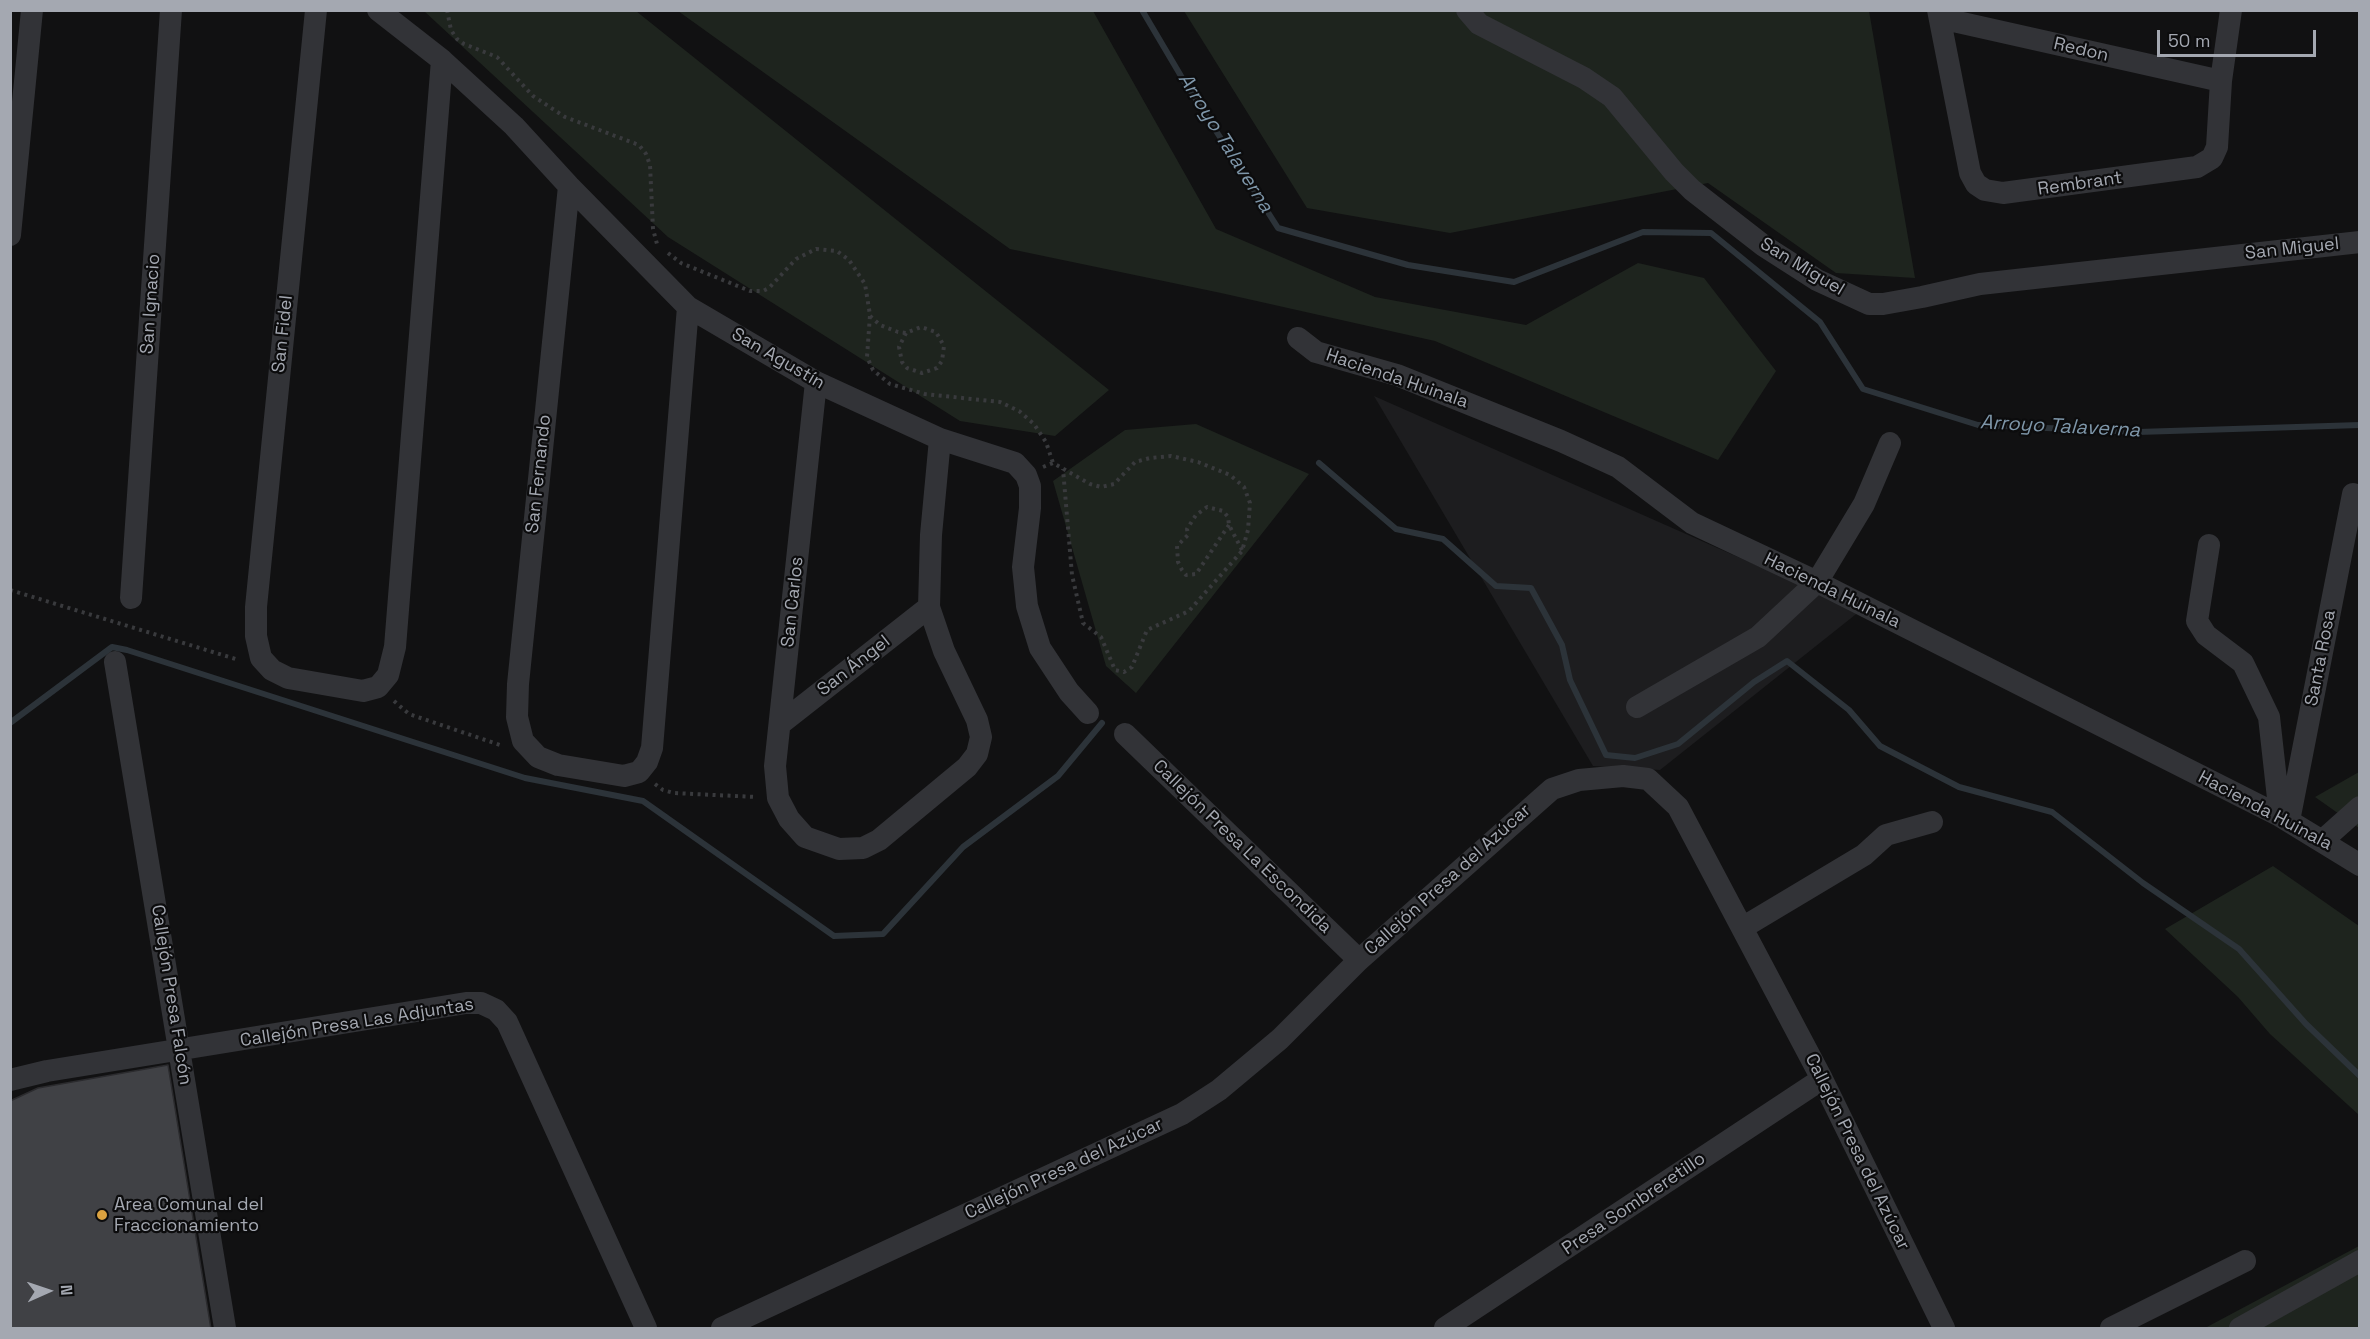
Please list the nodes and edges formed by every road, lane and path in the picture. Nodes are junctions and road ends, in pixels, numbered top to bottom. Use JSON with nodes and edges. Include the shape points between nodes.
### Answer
{"nodes":[{"id":1,"x":32,"y":10,"type":"edge"},
{"id":2,"x":171,"y":10,"type":"edge"},
{"id":3,"x":316,"y":10,"type":"edge"},
{"id":4,"x":378,"y":10,"type":"edge"},
{"id":5,"x":447,"y":10,"type":"edge"},
{"id":6,"x":1467,"y":10,"type":"edge"},
{"id":7,"x":2231,"y":10,"type":"edge"},
{"id":8,"x":1939,"y":14,"type":"edge"},
{"id":9,"x":442,"y":60,"type":"junction"},
{"id":10,"x":2221,"y":81,"type":"junction"},
{"id":11,"x":569,"y":186,"type":"junction"},
{"id":12,"x":10,"y":234,"type":"edge"},
{"id":13,"x":2360,"y":242,"type":"edge"},
{"id":14,"x":688,"y":307,"type":"junction"},
{"id":15,"x":870,"y":315,"type":"junction"},
{"id":16,"x":906,"y":333,"type":"junction"},
{"id":17,"x":1298,"y":338,"type":"dead end"},
{"id":18,"x":816,"y":382,"type":"junction"},
{"id":19,"x":940,"y":439,"type":"junction"},
{"id":20,"x":1890,"y":443,"type":"dead end"},
{"id":21,"x":1053,"y":463,"type":"junction"},
{"id":22,"x":1063,"y":469,"type":"junction"},
{"id":23,"x":1026,"y":475,"type":"junction"},
{"id":24,"x":2353,"y":494,"type":"dead end"},
{"id":25,"x":1229,"y":525,"type":"junction"},
{"id":26,"x":2209,"y":545,"type":"dead end"},
{"id":27,"x":1242,"y":551,"type":"junction"},
{"id":28,"x":1817,"y":582,"type":"junction"},
{"id":29,"x":10,"y":590,"type":"edge"},
{"id":30,"x":131,"y":598,"type":"dead end"},
{"id":31,"x":929,"y":607,"type":"junction"},
{"id":32,"x":115,"y":662,"type":"dead end"},
{"id":33,"x":266,"y":664,"type":"junction"},
{"id":34,"x":378,"y":687,"type":"junction"},
{"id":35,"x":1637,"y":707,"type":"dead end"},
{"id":36,"x":1088,"y":713,"type":"dead end"},
{"id":37,"x":780,"y":724,"type":"junction"},
{"id":38,"x":1125,"y":734,"type":"dead end"},
{"id":39,"x":538,"y":757,"type":"junction"},
{"id":40,"x":639,"y":772,"type":"junction"},
{"id":41,"x":778,"y":798,"type":"junction"},
{"id":42,"x":2360,"y":807,"type":"edge"},
{"id":43,"x":2285,"y":819,"type":"junction"},
{"id":44,"x":1932,"y":822,"type":"dead end"},
{"id":45,"x":2322,"y":841,"type":"junction"},
{"id":46,"x":2360,"y":865,"type":"edge"},
{"id":47,"x":1742,"y":928,"type":"junction"},
{"id":48,"x":1359,"y":960,"type":"junction"},
{"id":49,"x":180,"y":1051,"type":"junction"},
{"id":50,"x":1822,"y":1079,"type":"junction"},
{"id":51,"x":10,"y":1080,"type":"edge"},
{"id":52,"x":2245,"y":1261,"type":"dead end"},
{"id":53,"x":2360,"y":1261,"type":"edge"},
{"id":54,"x":225,"y":1329,"type":"edge"},
{"id":55,"x":646,"y":1329,"type":"edge"},
{"id":56,"x":722,"y":1329,"type":"edge"},
{"id":57,"x":1445,"y":1329,"type":"edge"},
{"id":58,"x":1944,"y":1329,"type":"edge"},
{"id":59,"x":2111,"y":1329,"type":"edge"},
{"id":60,"x":2240,"y":1329,"type":"edge"}],
"edges":[{"from":1,"to":12,"type":"street"},
{"from":2,"to":30,"type":"street","name":"San Ignacio"},
{"from":3,"to":33,"type":"street","name":"San Fidel","via":[[256,607],[256,636]]},
{"from":4,"to":9,"type":"street","name":"San Agustín"},
{"from":5,"to":15,"type":"path","via":[[450,30],[457,39],[497,57],[532,96],[565,117],[639,146],[650,165],[652,229],[657,245],[681,263],[750,291],[763,291],[806,254],[816,249],[837,251],[849,260],[865,284]]},
{"from":6,"to":13,"type":"street","name":"San Miguel","via":[[1479,24],[1584,78],[1612,97],[1692,190],[1764,246],[1817,280],[1869,304],[1980,284]]},
{"from":7,"to":10,"type":"street","name":"Rembrant"},
{"from":8,"to":10,"type":"street","name":"Redon"},
{"from":8,"to":10,"type":"street","name":"Rembrant","via":[[1970,173],[1976,184],[1993,192],[2022,192],[2197,167],[2212,158],[2217,147]]},
{"from":9,"to":11,"type":"street","name":"San Agustín","via":[[514,126]]},
{"from":9,"to":34,"type":"street","via":[[395,647],[388,675]]},
{"from":11,"to":14,"type":"street","name":"San Agustín"},
{"from":11,"to":39,"type":"street","name":"San Fernando","via":[[518,684],[517,717],[523,741]]},
{"from":14,"to":18,"type":"street","name":"San Agustín"},
{"from":14,"to":40,"type":"street","via":[[654,729],[647,762]]},
{"from":15,"to":16,"type":"path","via":[[889,330]]},
{"from":15,"to":21,"type":"path","via":[[867,357],[873,370],[890,384],[1000,402],[1019,411],[1046,442]]},
{"from":16,"to":16,"type":"path","via":[[899,347],[907,369],[922,374],[937,368],[944,354],[941,338],[929,328]]},
{"from":17,"to":28,"type":"street","name":"Hacienda Huinala","via":[[1316,352],[1397,375],[1618,467],[1692,523]]},
{"from":18,"to":19,"type":"street","name":"San Agustín"},
{"from":18,"to":37,"type":"street","name":"San Carlos"},
{"from":19,"to":23,"type":"street","name":"San Agustín","via":[[1015,463]]},
{"from":19,"to":31,"type":"street"},
{"from":20,"to":28,"type":"street","via":[[1864,504]]},
{"from":21,"to":22,"type":"path"},
{"from":21,"to":23,"type":"path"},
{"from":22,"to":27,"type":"path","via":[[1101,487],[1114,484],[1135,462],[1171,456],[1230,475],[1244,487],[1250,503]]},
{"from":22,"to":27,"type":"path","via":[[1072,575],[1083,623],[1101,637],[1118,672],[1132,666],[1147,630],[1189,611]]},
{"from":23,"to":36,"type":"street","via":[[1030,486],[1023,567],[1027,606],[1040,648]]},
{"from":24,"to":43,"type":"street","name":"Santa Rosa"},
{"from":25,"to":25,"type":"path","via":[[1224,511],[1216,508],[1207,507],[1196,514],[1187,529],[1188,535],[1177,546],[1178,562],[1186,575],[1196,574]]},
{"from":25,"to":27,"type":"path"},
{"from":26,"to":43,"type":"street","via":[[2197,621],[2206,635],[2243,663],[2269,717]]},
{"from":28,"to":35,"type":"street","via":[[1758,637]]},
{"from":28,"to":43,"type":"street","name":"Hacienda Huinala"},
{"from":29,"to":33,"type":"path"},
{"from":31,"to":37,"type":"street","name":"San Ángel"},
{"from":31,"to":41,"type":"street","name":"San Carlos","via":[[944,651],[977,720],[981,737],[977,754],[968,767],[879,840],[863,848],[839,849],[805,837]]},
{"from":32,"to":49,"type":"street","name":"Callejón Presa Falcón"},
{"from":33,"to":34,"type":"street","via":[[288,678],[363,691]]},
{"from":34,"to":39,"type":"path","via":[[409,714]]},
{"from":37,"to":41,"type":"street","name":"San Carlos","via":[[775,766]]},
{"from":38,"to":48,"type":"street","name":"Callejón Presa La Escondida"},
{"from":39,"to":40,"type":"street","via":[[558,765],[624,776]]},
{"from":40,"to":41,"type":"path","via":[[663,790],[674,793]]},
{"from":42,"to":45,"type":"street"},
{"from":43,"to":45,"type":"street","name":"Hacienda Huinala"},
{"from":44,"to":47,"type":"street","via":[[1886,835],[1864,855]]},
{"from":45,"to":46,"type":"street","name":"Hacienda Huinala"},
{"from":47,"to":48,"type":"street","name":"Callejón Presa del Azúcar","via":[[1678,807],[1648,779],[1600,777],[1552,789]]},
{"from":47,"to":50,"type":"street","name":"Callejón Presa del Azúcar"},
{"from":48,"to":56,"type":"street","name":"Callejón Presa del Azúcar","via":[[1280,1039],[1219,1090],[1182,1114]]},
{"from":49,"to":51,"type":"street","name":"Callejón Presa Las Adjuntas"},
{"from":49,"to":54,"type":"street","name":"Callejón Presa Falcón"},
{"from":49,"to":55,"type":"street","name":"Callejón Presa Las Adjuntas","via":[[466,1003],[481,1003],[496,1010],[518,1045]]},
{"from":50,"to":57,"type":"street","name":"Presa Sombreretillo"},
{"from":50,"to":58,"type":"street","name":"Callejón Presa del Azúcar"},
{"from":52,"to":59,"type":"street"},
{"from":53,"to":60,"type":"street"}]}
